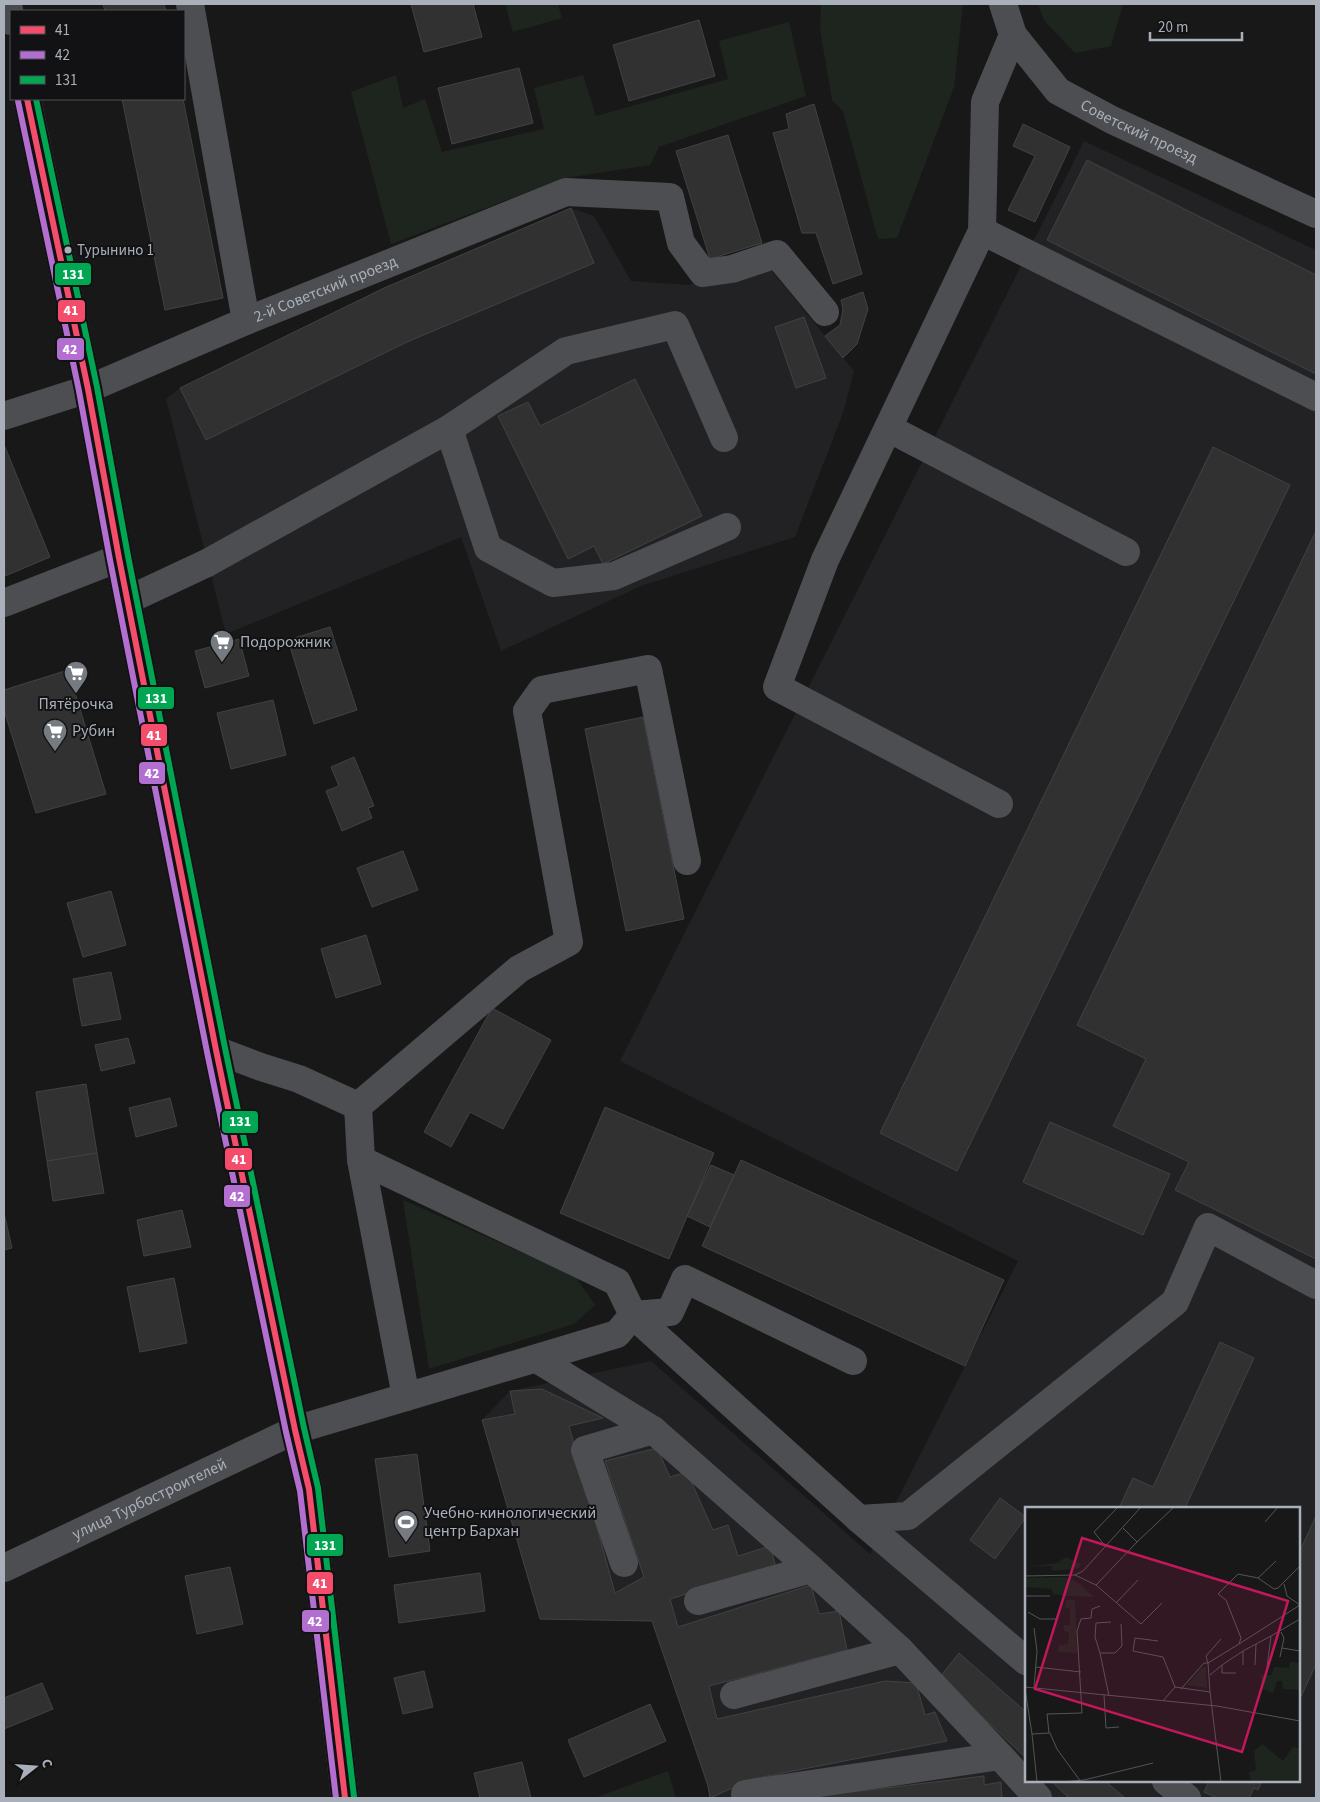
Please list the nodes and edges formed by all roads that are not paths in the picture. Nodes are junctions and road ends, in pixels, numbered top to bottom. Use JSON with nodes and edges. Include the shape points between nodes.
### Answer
{"nodes":[{"id":1,"x":190,"y":4,"type":"edge"},
{"id":2,"x":1003,"y":4,"type":"edge"},
{"id":3,"x":1013,"y":35,"type":"junction"},
{"id":4,"x":28,"y":100,"type":"edge"},
{"id":5,"x":1315,"y":210,"type":"edge"},
{"id":6,"x":982,"y":231,"type":"junction"},
{"id":7,"x":825,"y":312,"type":"dead end"},
{"id":8,"x":246,"y":322,"type":"junction"},
{"id":9,"x":88,"y":389,"type":"junction"},
{"id":10,"x":1316,"y":397,"type":"edge"},
{"id":11,"x":4,"y":416,"type":"edge"},
{"id":12,"x":888,"y":428,"type":"junction"},
{"id":13,"x":449,"y":430,"type":"junction"},
{"id":14,"x":724,"y":438,"type":"dead end"},
{"id":15,"x":727,"y":527,"type":"dead end"},
{"id":16,"x":1126,"y":552,"type":"dead end"},
{"id":17,"x":119,"y":558,"type":"junction"},
{"id":18,"x":128,"y":600,"type":"junction"},
{"id":19,"x":4,"y":603,"type":"edge"},
{"id":20,"x":999,"y":804,"type":"dead end"},
{"id":21,"x":687,"y":861,"type":"dead end"},
{"id":22,"x":216,"y":1050,"type":"junction"},
{"id":23,"x":358,"y":1106,"type":"junction"},
{"id":24,"x":360,"y":1160,"type":"junction"},
{"id":25,"x":1316,"y":1285,"type":"edge"},
{"id":26,"x":633,"y":1315,"type":"junction"},
{"id":27,"x":537,"y":1359,"type":"junction"},
{"id":28,"x":853,"y":1361,"type":"dead end"},
{"id":29,"x":406,"y":1397,"type":"junction"},
{"id":30,"x":295,"y":1430,"type":"junction"},
{"id":31,"x":653,"y":1430,"type":"junction"},
{"id":32,"x":908,"y":1516,"type":"junction"},
{"id":33,"x":859,"y":1518,"type":"junction"},
{"id":34,"x":907,"y":1559,"type":"junction"},
{"id":35,"x":624,"y":1563,"type":"dead end"},
{"id":36,"x":4,"y":1568,"type":"edge"},
{"id":37,"x":811,"y":1569,"type":"junction"},
{"id":38,"x":698,"y":1602,"type":"dead end"},
{"id":39,"x":900,"y":1650,"type":"junction"},
{"id":40,"x":1025,"y":1660,"type":"edge"},
{"id":41,"x":734,"y":1695,"type":"dead end"},
{"id":42,"x":1000,"y":1756,"type":"junction"},
{"id":43,"x":1167,"y":1782,"type":"edge"},
{"id":44,"x":745,"y":1794,"type":"dead end"},
{"id":45,"x":345,"y":1798,"type":"edge"},
{"id":46,"x":1038,"y":1798,"type":"edge"},
{"id":47,"x":1187,"y":1798,"type":"edge"}],
"edges":[{"from":1,"to":8,"type":"street"},
{"from":2,"to":3,"type":"street","name":"Советский проезд"},
{"from":3,"to":5,"type":"street","name":"Советский проезд","via":[[1058,91],[1112,120]]},
{"from":3,"to":6,"type":"street","via":[[985,102]]},
{"from":4,"to":9,"type":"main road"},
{"from":6,"to":10,"type":"street"},
{"from":6,"to":12,"type":"street"},
{"from":7,"to":8,"type":"street","name":"2-й Советский проезд","via":[[777,254],[732,269],[703,273],[681,243],[670,197],[566,192]]},
{"from":8,"to":9,"type":"street","name":"2-й Советский проезд"},
{"from":9,"to":11,"type":"street","name":"2-й Советский проезд"},
{"from":9,"to":17,"type":"main road"},
{"from":12,"to":16,"type":"street"},
{"from":12,"to":20,"type":"street","via":[[825,560],[777,687]]},
{"from":13,"to":14,"type":"street","via":[[566,351],[675,325]]},
{"from":13,"to":15,"type":"street","via":[[488,548],[553,583],[614,576]]},
{"from":13,"to":18,"type":"street","via":[[207,563]]},
{"from":17,"to":18,"type":"main road"},
{"from":17,"to":19,"type":"street"},
{"from":18,"to":22,"type":"main road"},
{"from":21,"to":23,"type":"street","via":[[648,669],[542,690],[527,711],[569,942],[519,969]]},
{"from":22,"to":23,"type":"street","via":[[299,1079]]},
{"from":22,"to":30,"type":"main road"},
{"from":23,"to":24,"type":"street"},
{"from":24,"to":26,"type":"street","via":[[617,1282]]},
{"from":24,"to":29,"type":"street"},
{"from":25,"to":32,"type":"street","via":[[1208,1227],[1175,1302]]},
{"from":26,"to":27,"type":"street","name":"улица Турбостроителей","via":[[617,1334]]},
{"from":26,"to":28,"type":"street","via":[[670,1312],[684,1279]]},
{"from":26,"to":33,"type":"street"},
{"from":27,"to":29,"type":"street","name":"улица Турбостроителей"},
{"from":27,"to":31,"type":"street"},
{"from":29,"to":30,"type":"street","name":"улица Турбостроителей"},
{"from":30,"to":36,"type":"street","name":"улица Турбостроителей"},
{"from":30,"to":45,"type":"main road","via":[[309,1489]]},
{"from":31,"to":35,"type":"street","via":[[585,1450]]},
{"from":31,"to":37,"type":"street"},
{"from":32,"to":33,"type":"street"},
{"from":32,"to":34,"type":"street"},
{"from":33,"to":34,"type":"street"},
{"from":34,"to":40,"type":"street"},
{"from":37,"to":38,"type":"street"},
{"from":37,"to":39,"type":"street"},
{"from":39,"to":41,"type":"street"},
{"from":39,"to":42,"type":"street"},
{"from":42,"to":44,"type":"street"},
{"from":42,"to":46,"type":"street"},
{"from":43,"to":47,"type":"street"}]}
